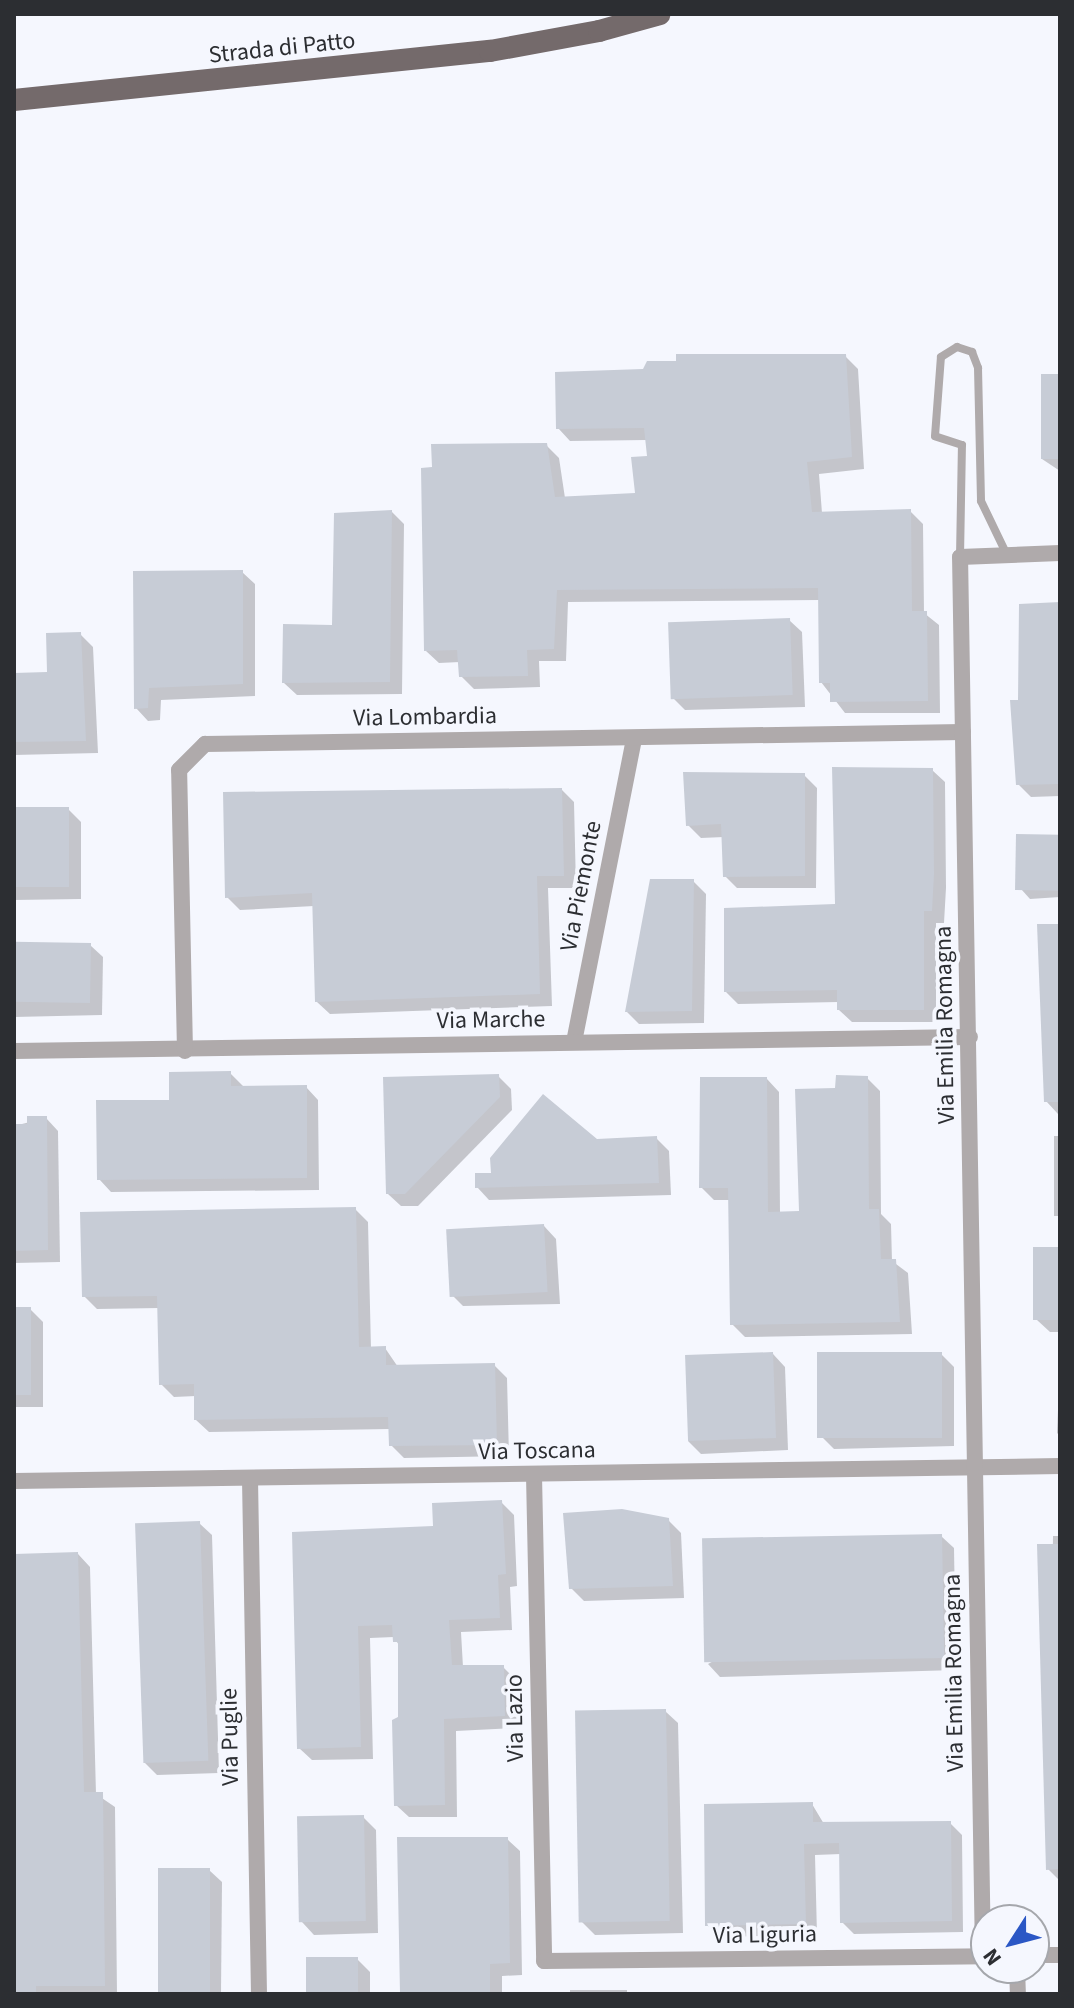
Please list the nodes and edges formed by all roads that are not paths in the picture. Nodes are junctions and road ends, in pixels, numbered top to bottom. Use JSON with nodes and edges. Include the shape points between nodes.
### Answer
{"nodes":[{"id":1,"x":660,"y":14,"type":"edge"},
{"id":2,"x":14,"y":100,"type":"edge"},
{"id":3,"x":1006,"y":553,"type":"junction"},
{"id":4,"x":1060,"y":553,"type":"edge"},
{"id":5,"x":960,"y":557,"type":"junction"},
{"id":6,"x":963,"y":732,"type":"junction"},
{"id":7,"x":634,"y":739,"type":"junction"},
{"id":8,"x":970,"y":1037,"type":"junction"},
{"id":9,"x":574,"y":1042,"type":"junction"},
{"id":10,"x":14,"y":1051,"type":"edge"},
{"id":11,"x":185,"y":1051,"type":"junction"},
{"id":12,"x":1060,"y":1466,"type":"edge"},
{"id":13,"x":975,"y":1468,"type":"junction"},
{"id":14,"x":534,"y":1475,"type":"junction"},
{"id":15,"x":250,"y":1479,"type":"junction"},
{"id":16,"x":14,"y":1481,"type":"edge"},
{"id":17,"x":983,"y":1904,"type":"edge"},
{"id":18,"x":970,"y":1956,"type":"edge"},
{"id":19,"x":544,"y":1961,"type":"joint"},
{"id":20,"x":259,"y":1994,"type":"edge"}],
"edges":[{"from":1,"to":2,"type":"main road","name":"Strada di Patto","via":[[555,40]]},
{"from":3,"to":4,"type":"street"},
{"from":3,"to":5,"type":"street"},
{"from":3,"to":5,"type":"lane","name":"Via Emilia Romagna","via":[[981,501],[978,368],[972,352],[957,347],[941,357],[935,436],[962,445]]},
{"from":5,"to":6,"type":"street","name":"Via Emilia Romagna"},
{"from":6,"to":7,"type":"street","name":"Via Lombardia"},
{"from":6,"to":8,"type":"street","name":"Via Emilia Romagna"},
{"from":7,"to":9,"type":"street","name":"Via Piemonte"},
{"from":7,"to":11,"type":"street","name":"Via Lombardia","via":[[198,747],[179,770]]},
{"from":8,"to":9,"type":"street","name":"Via Marche"},
{"from":8,"to":13,"type":"street","name":"Via Emilia Romagna"},
{"from":9,"to":11,"type":"street","name":"Via Marche"},
{"from":10,"to":11,"type":"street","name":"Via Marche"},
{"from":12,"to":13,"type":"street","name":"Via Toscana"},
{"from":13,"to":14,"type":"street","name":"Via Toscana"},
{"from":13,"to":17,"type":"street","name":"Via Emilia Romagna"},
{"from":14,"to":15,"type":"street","name":"Via Toscana"},
{"from":14,"to":19,"type":"street","name":"Via Lazio"},
{"from":15,"to":16,"type":"street","name":"Via Toscana"},
{"from":15,"to":20,"type":"street","name":"Via Puglie"},
{"from":18,"to":19,"type":"street","name":"Via Liguria"}]}
